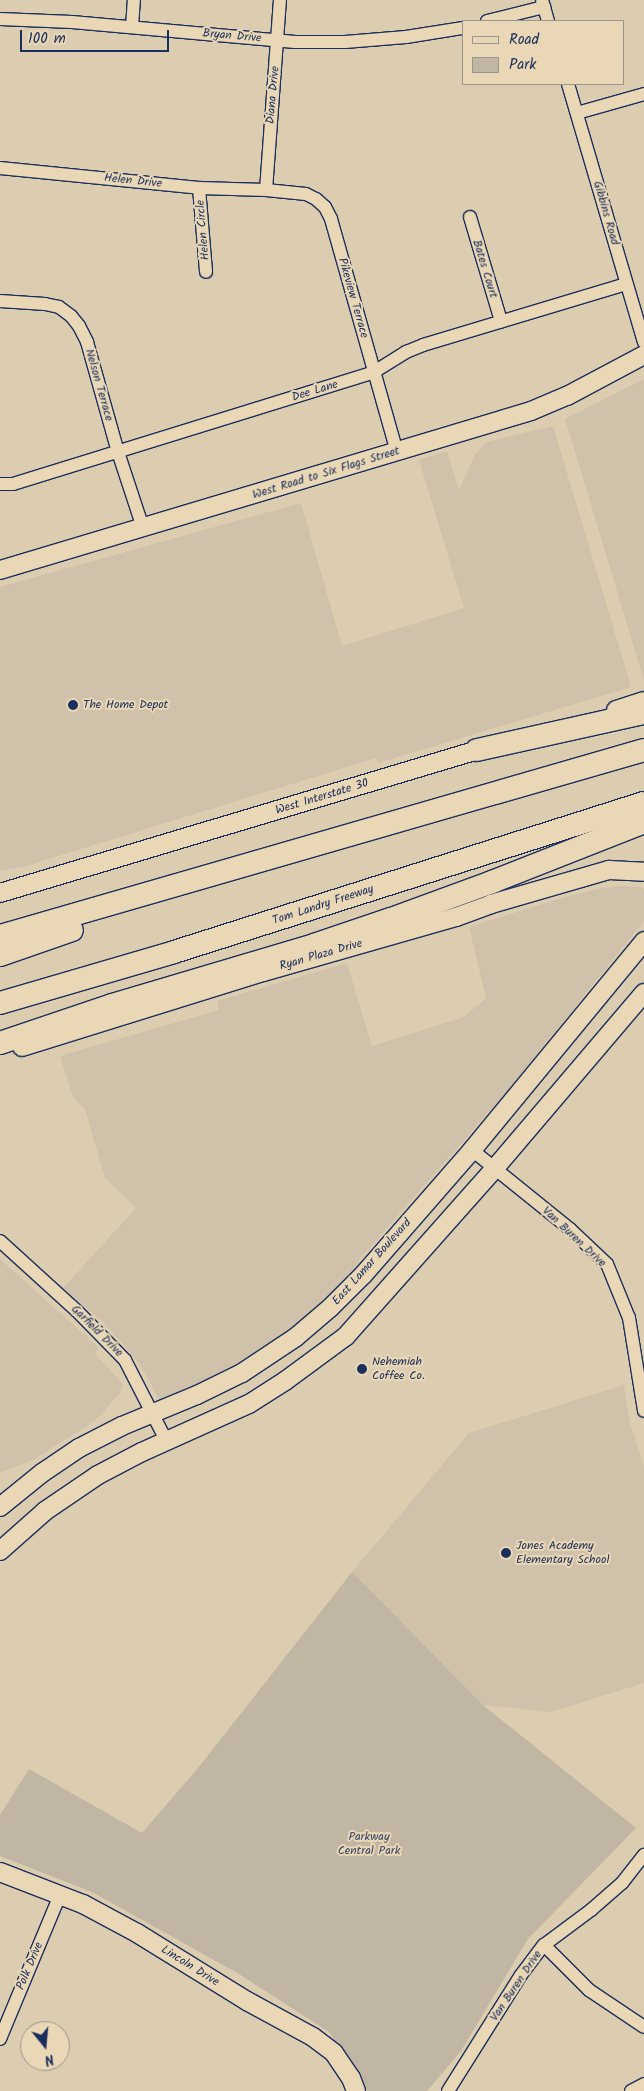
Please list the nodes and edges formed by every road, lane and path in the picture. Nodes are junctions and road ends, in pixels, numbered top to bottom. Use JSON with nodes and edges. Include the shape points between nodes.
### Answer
{"nodes":[{"id":1,"x":134,"y":0,"type":"edge"},
{"id":2,"x":280,"y":0,"type":"edge"},
{"id":3,"x":543,"y":3,"type":"edge"},
{"id":4,"x":0,"y":19,"type":"edge"},
{"id":5,"x":490,"y":20,"type":"edge"},
{"id":6,"x":548,"y":20,"type":"edge"},
{"id":7,"x":132,"y":27,"type":"junction"},
{"id":8,"x":462,"y":28,"type":"edge"},
{"id":9,"x":277,"y":40,"type":"junction"},
{"id":10,"x":568,"y":85,"type":"edge"},
{"id":11,"x":644,"y":94,"type":"edge"},
{"id":12,"x":577,"y":113,"type":"junction"},
{"id":13,"x":0,"y":168,"type":"edge"},
{"id":14,"x":199,"y":188,"type":"junction"},
{"id":15,"x":266,"y":190,"type":"junction"},
{"id":16,"x":470,"y":218,"type":"dead end"},
{"id":17,"x":206,"y":272,"type":"dead end"},
{"id":18,"x":626,"y":284,"type":"junction"},
{"id":19,"x":0,"y":301,"type":"edge"},
{"id":20,"x":500,"y":321,"type":"junction"},
{"id":21,"x":644,"y":342,"type":"edge"},
{"id":22,"x":644,"y":355,"type":"edge"},
{"id":23,"x":374,"y":372,"type":"junction"},
{"id":24,"x":118,"y":452,"type":"junction"},
{"id":25,"x":397,"y":452,"type":"junction"},
{"id":26,"x":0,"y":484,"type":"edge"},
{"id":27,"x":143,"y":528,"type":"junction"},
{"id":28,"x":0,"y":570,"type":"edge"},
{"id":29,"x":644,"y":701,"type":"edge"},
{"id":30,"x":644,"y":713,"type":"edge"},
{"id":31,"x":477,"y":750,"type":"junction"},
{"id":32,"x":644,"y":750,"type":"edge"},
{"id":33,"x":644,"y":803,"type":"edge"},
{"id":34,"x":644,"y":822,"type":"edge"},
{"id":35,"x":255,"y":862,"type":"junction"},
{"id":36,"x":644,"y":872,"type":"edge"},
{"id":37,"x":45,"y":879,"type":"junction"},
{"id":38,"x":0,"y":885,"type":"edge"},
{"id":39,"x":0,"y":893,"type":"edge"},
{"id":40,"x":0,"y":936,"type":"edge"},
{"id":41,"x":644,"y":941,"type":"edge"},
{"id":42,"x":0,"y":955,"type":"edge"},
{"id":43,"x":644,"y":993,"type":"edge"},
{"id":44,"x":0,"y":1004,"type":"edge"},
{"id":45,"x":0,"y":1043,"type":"edge"},
{"id":46,"x":0,"y":1054,"type":"edge"},
{"id":47,"x":472,"y":1150,"type":"junction"},
{"id":48,"x":495,"y":1168,"type":"junction"},
{"id":49,"x":0,"y":1241,"type":"edge"},
{"id":50,"x":644,"y":1411,"type":"edge"},
{"id":51,"x":153,"y":1412,"type":"junction"},
{"id":52,"x":167,"y":1442,"type":"junction"},
{"id":53,"x":0,"y":1507,"type":"edge"},
{"id":54,"x":0,"y":1551,"type":"edge"},
{"id":55,"x":644,"y":1856,"type":"edge"},
{"id":56,"x":0,"y":1872,"type":"edge"},
{"id":57,"x":60,"y":1895,"type":"junction"},
{"id":58,"x":544,"y":1945,"type":"junction"},
{"id":59,"x":644,"y":2027,"type":"edge"},
{"id":60,"x":0,"y":2038,"type":"edge"},
{"id":61,"x":644,"y":2084,"type":"edge"},
{"id":62,"x":356,"y":2091,"type":"edge"},
{"id":63,"x":448,"y":2091,"type":"edge"},
{"id":64,"x":631,"y":2091,"type":"edge"}],
"edges":[{"from":1,"to":7,"type":"street"},
{"from":2,"to":9,"type":"street","name":"Diana Drive"},
{"from":3,"to":5,"type":"street"},
{"from":3,"to":6,"type":"street"},
{"from":4,"to":7,"type":"street","name":"Bryan Drive"},
{"from":7,"to":9,"type":"street","name":"Bryan Drive"},
{"from":8,"to":9,"type":"street","name":"Bryan Drive","via":[[344,42]]},
{"from":9,"to":15,"type":"street","name":"Diana Drive"},
{"from":10,"to":12,"type":"street","name":"Gibbins Road"},
{"from":11,"to":12,"type":"street"},
{"from":12,"to":18,"type":"street","name":"Gibbins Road"},
{"from":13,"to":14,"type":"street","name":"Helen Drive"},
{"from":14,"to":15,"type":"street","name":"Helen Drive"},
{"from":14,"to":17,"type":"street","name":"Helen Circle"},
{"from":15,"to":23,"type":"street","name":"Pikeview Terrace","via":[[306,194],[325,207]]},
{"from":16,"to":20,"type":"street","name":"Bates Court"},
{"from":18,"to":20,"type":"street","name":"Dee Lane"},
{"from":18,"to":21,"type":"street","name":"Gibbins Road"},
{"from":19,"to":24,"type":"street","name":"Nelson Terrace","via":[[45,304],[71,316],[87,342]]},
{"from":20,"to":23,"type":"street","name":"Dee Lane","via":[[423,345]]},
{"from":22,"to":25,"type":"main road","name":"West Road to Six Flags Street","via":[[567,396],[531,411]]},
{"from":23,"to":24,"type":"street","name":"Dee Lane"},
{"from":23,"to":25,"type":"street","name":"Pikeview Terrace"},
{"from":24,"to":26,"type":"street","name":"Dee Lane","via":[[13,484]]},
{"from":24,"to":27,"type":"street","name":"Nelson Terrace"},
{"from":25,"to":27,"type":"main road","name":"West Road to Six Flags Street"},
{"from":27,"to":28,"type":"main road","name":"West Road to Six Flags Street"},
{"from":29,"to":31,"type":"main road","name":"West Interstate 30"},
{"from":30,"to":31,"type":"highway"},
{"from":31,"to":37,"type":"main road","name":"West Interstate 30"},
{"from":32,"to":35,"type":"highway"},
{"from":33,"to":44,"type":"highway","name":"Tom Landry Freeway"},
{"from":34,"to":45,"type":"highway","via":[[391,920],[112,1005]]},
{"from":35,"to":40,"type":"highway"},
{"from":35,"to":42,"type":"highway","via":[[204,888]]},
{"from":36,"to":46,"type":"main road","name":"Ryan Plaza Drive","via":[[609,870]]},
{"from":37,"to":38,"type":"main road"},
{"from":37,"to":39,"type":"main road","name":"West Interstate 30"},
{"from":41,"to":47,"type":"main road","name":"East Lamar Boulevard"},
{"from":43,"to":48,"type":"main road"},
{"from":47,"to":48,"type":"street","name":"Van Buren Drive"},
{"from":47,"to":51,"type":"main road","name":"East Lamar Boulevard","via":[[364,1274],[296,1337],[223,1384]]},
{"from":48,"to":50,"type":"street","name":"Van Buren Drive","via":[[607,1264],[629,1318]]},
{"from":48,"to":52,"type":"main road","via":[[346,1336],[249,1404]]},
{"from":49,"to":51,"type":"street","name":"Garfield Drive","via":[[125,1360]]},
{"from":51,"to":52,"type":"street","name":"Garfield Drive"},
{"from":51,"to":53,"type":"main road","name":"East Lamar Boulevard","via":[[79,1448]]},
{"from":52,"to":54,"type":"main road","via":[[114,1466],[74,1491]]},
{"from":55,"to":58,"type":"street","name":"Van Buren Drive","via":[[622,1882],[591,1910]]},
{"from":56,"to":57,"type":"main road","name":"Lincoln Drive"},
{"from":57,"to":60,"type":"street","name":"Polk Drive"},
{"from":57,"to":62,"type":"main road","name":"Lincoln Drive","via":[[137,1933],[312,2037],[334,2053]]},
{"from":58,"to":59,"type":"street","via":[[589,1990]]},
{"from":58,"to":63,"type":"street","name":"Van Buren Drive","via":[[521,1975]]},
{"from":61,"to":64,"type":"street"}]}
